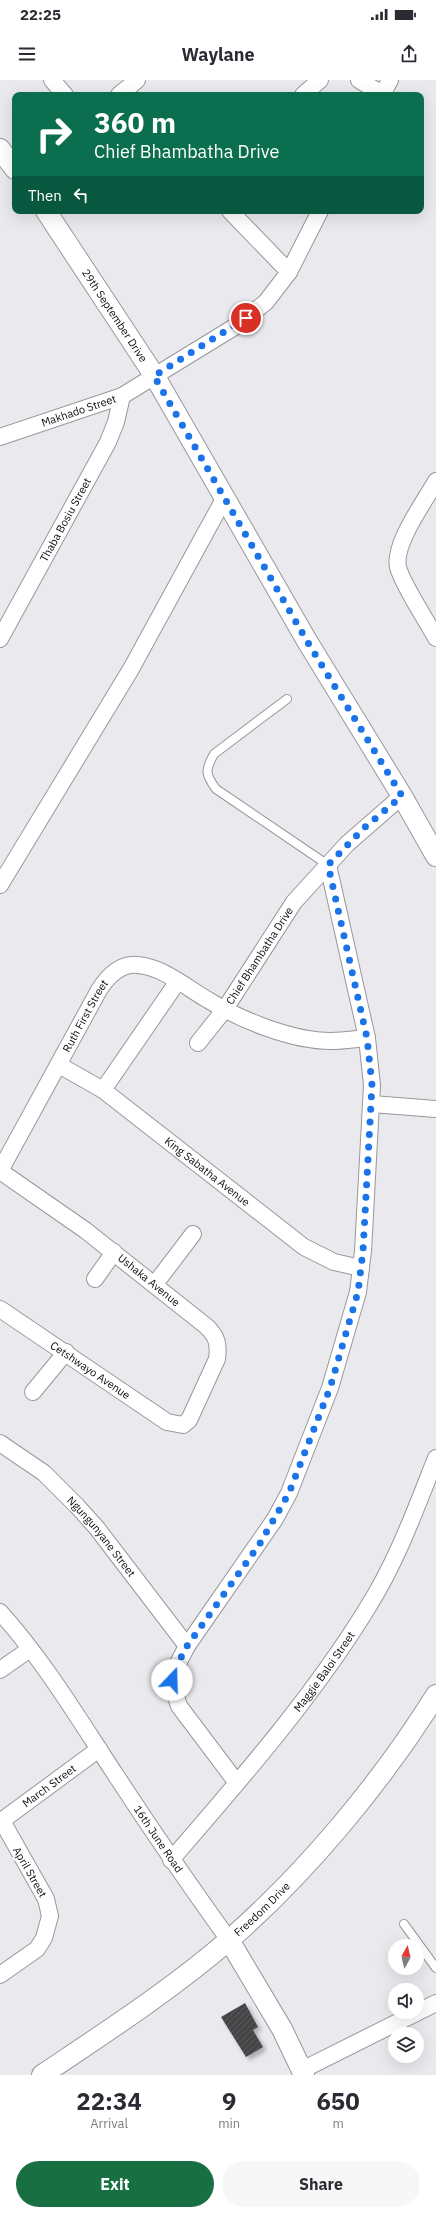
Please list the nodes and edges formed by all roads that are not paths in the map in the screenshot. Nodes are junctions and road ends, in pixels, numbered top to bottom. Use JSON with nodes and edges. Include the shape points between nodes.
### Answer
{"nodes":[{"id":1,"x":52,"y":80,"type":"edge"},
{"id":2,"x":137,"y":80,"type":"edge"},
{"id":3,"x":320,"y":80,"type":"edge"},
{"id":4,"x":359,"y":80,"type":"edge"},
{"id":5,"x":385,"y":90,"type":"edge"},
{"id":6,"x":62,"y":92,"type":"edge"},
{"id":7,"x":123,"y":92,"type":"edge"},
{"id":8,"x":307,"y":92,"type":"edge"},
{"id":9,"x":0,"y":149,"type":"edge"},
{"id":10,"x":12,"y":165,"type":"edge"},
{"id":11,"x":48,"y":214,"type":"edge"},
{"id":12,"x":233,"y":214,"type":"edge"},
{"id":13,"x":318,"y":214,"type":"edge"},
{"id":14,"x":288,"y":272,"type":"junction"},
{"id":15,"x":154,"y":376,"type":"junction"},
{"id":16,"x":122,"y":396,"type":"junction"},
{"id":17,"x":0,"y":437,"type":"edge"},
{"id":18,"x":436,"y":481,"type":"edge"},
{"id":19,"x":224,"y":497,"type":"junction"},
{"id":20,"x":436,"y":638,"type":"edge"},
{"id":21,"x":0,"y":639,"type":"edge"},
{"id":22,"x":287,"y":699,"type":"dead end"},
{"id":23,"x":402,"y":796,"type":"junction"},
{"id":24,"x":436,"y":856,"type":"edge"},
{"id":25,"x":328,"y":865,"type":"junction"},
{"id":26,"x":0,"y":885,"type":"edge"},
{"id":27,"x":178,"y":981,"type":"junction"},
{"id":28,"x":225,"y":1009,"type":"junction"},
{"id":29,"x":367,"y":1038,"type":"junction"},
{"id":30,"x":198,"y":1044,"type":"dead end"},
{"id":31,"x":59,"y":1065,"type":"junction"},
{"id":32,"x":103,"y":1090,"type":"junction"},
{"id":33,"x":372,"y":1104,"type":"junction"},
{"id":34,"x":436,"y":1110,"type":"edge"},
{"id":35,"x":0,"y":1171,"type":"edge"},
{"id":36,"x":193,"y":1234,"type":"dead end"},
{"id":37,"x":114,"y":1252,"type":"junction"},
{"id":38,"x":361,"y":1268,"type":"junction"},
{"id":39,"x":95,"y":1279,"type":"dead end"},
{"id":40,"x":155,"y":1284,"type":"junction"},
{"id":41,"x":0,"y":1309,"type":"edge"},
{"id":42,"x":66,"y":1352,"type":"junction"},
{"id":43,"x":33,"y":1392,"type":"dead end"},
{"id":44,"x":183,"y":1425,"type":"joint"},
{"id":45,"x":0,"y":1443,"type":"edge"},
{"id":46,"x":436,"y":1458,"type":"edge"},
{"id":47,"x":0,"y":1612,"type":"edge"},
{"id":48,"x":187,"y":1646,"type":"junction"},
{"id":49,"x":30,"y":1649,"type":"junction"},
{"id":50,"x":0,"y":1670,"type":"edge"},
{"id":51,"x":436,"y":1695,"type":"edge"},
{"id":52,"x":99,"y":1749,"type":"junction"},
{"id":53,"x":238,"y":1783,"type":"junction"},
{"id":54,"x":1,"y":1821,"type":"edge"},
{"id":55,"x":171,"y":1860,"type":"junction"},
{"id":56,"x":404,"y":1924,"type":"dead end"},
{"id":57,"x":229,"y":1940,"type":"junction"},
{"id":58,"x":436,"y":1968,"type":"edge"},
{"id":59,"x":0,"y":1975,"type":"edge"},
{"id":60,"x":436,"y":2003,"type":"edge"},
{"id":61,"x":303,"y":2072,"type":"edge"},
{"id":62,"x":42,"y":2075,"type":"edge"}],
"edges":[{"from":1,"to":6,"type":"street"},
{"from":2,"to":7,"type":"street"},
{"from":3,"to":8,"type":"street"},
{"from":4,"to":5,"type":"street"},
{"from":9,"to":10,"type":"street"},
{"from":11,"to":15,"type":"street","name":"29th September Drive"},
{"from":12,"to":14,"type":"street"},
{"from":13,"to":14,"type":"street","name":"Makhado Street"},
{"from":14,"to":15,"type":"street","name":"Makhado Street","via":[[266,302],[236,326]]},
{"from":15,"to":16,"type":"street","name":"Makhado Street"},
{"from":15,"to":19,"type":"street","name":"29th September Drive"},
{"from":16,"to":17,"type":"street","name":"Makhado Street"},
{"from":16,"to":21,"type":"street","name":"Thaba Bosiu Street","via":[[108,442]]},
{"from":18,"to":20,"type":"street","via":[[404,537],[398,560],[398,568],[404,581]]},
{"from":19,"to":23,"type":"street","name":"29th September Drive","via":[[307,641]]},
{"from":19,"to":26,"type":"street","via":[[132,669]]},
{"from":22,"to":25,"type":"lane","via":[[214,754],[207,766],[208,778],[216,789]]},
{"from":23,"to":24,"type":"street","name":"29th September Drive"},
{"from":23,"to":25,"type":"street","name":"Chief Bhambatha Drive","via":[[364,828]]},
{"from":25,"to":28,"type":"street","name":"Chief Bhambatha Drive","via":[[294,902]]},
{"from":25,"to":29,"type":"street"},
{"from":27,"to":28,"type":"street","name":"Ruth First Street"},
{"from":27,"to":31,"type":"street","name":"Ruth First Street","via":[[138,965],[116,970],[99,990]]},
{"from":27,"to":32,"type":"street"},
{"from":28,"to":29,"type":"street","name":"Chief Bhambatha Drive","via":[[294,1036],[330,1041]]},
{"from":28,"to":30,"type":"street"},
{"from":29,"to":33,"type":"street"},
{"from":31,"to":32,"type":"street","name":"King Sabatha Avenue"},
{"from":31,"to":35,"type":"street","name":"Ruth First Street"},
{"from":32,"to":38,"type":"street","name":"King Sabatha Avenue","via":[[304,1247],[334,1262]]},
{"from":33,"to":34,"type":"street"},
{"from":33,"to":38,"type":"street"},
{"from":35,"to":37,"type":"street","name":"Ushaka Avenue"},
{"from":36,"to":40,"type":"street"},
{"from":37,"to":39,"type":"street"},
{"from":37,"to":40,"type":"street","name":"Ushaka Avenue"},
{"from":38,"to":48,"type":"street","via":[[358,1292],[341,1353],[302,1464],[289,1493],[259,1545]]},
{"from":40,"to":44,"type":"street","name":"Ushaka Avenue","via":[[212,1331],[218,1344],[217,1359],[192,1416]]},
{"from":41,"to":42,"type":"street","name":"Cetshwayo Avenue"},
{"from":42,"to":43,"type":"street"},
{"from":42,"to":44,"type":"street","name":"Cetshwayo Avenue","via":[[167,1422]]},
{"from":45,"to":48,"type":"street","name":"Ngungunyane Street","via":[[44,1473],[77,1506]]},
{"from":46,"to":53,"type":"street","name":"Maggie Baloi Street","via":[[414,1515],[369,1606],[305,1697]]},
{"from":47,"to":49,"type":"street","name":"16th June Road"},
{"from":48,"to":53,"type":"street","via":[[174,1671],[172,1680],[175,1698]]},
{"from":49,"to":50,"type":"street"},
{"from":49,"to":52,"type":"street","name":"16th June Road"},
{"from":51,"to":57,"type":"street","name":"Freedom Drive","via":[[396,1754],[337,1829]]},
{"from":52,"to":54,"type":"street","name":"March Street"},
{"from":52,"to":55,"type":"street","name":"16th June Road"},
{"from":53,"to":55,"type":"street","name":"Maggie Baloi Street"},
{"from":54,"to":59,"type":"street","name":"April Street","via":[[46,1899],[50,1916],[44,1938],[37,1949]]},
{"from":55,"to":57,"type":"street","name":"16th June Road"},
{"from":56,"to":58,"type":"lane"},
{"from":57,"to":61,"type":"street","name":"16th June Road","via":[[282,2029]]},
{"from":57,"to":62,"type":"street","name":"Freedom Drive","via":[[143,2006]]},
{"from":60,"to":61,"type":"street"}]}
